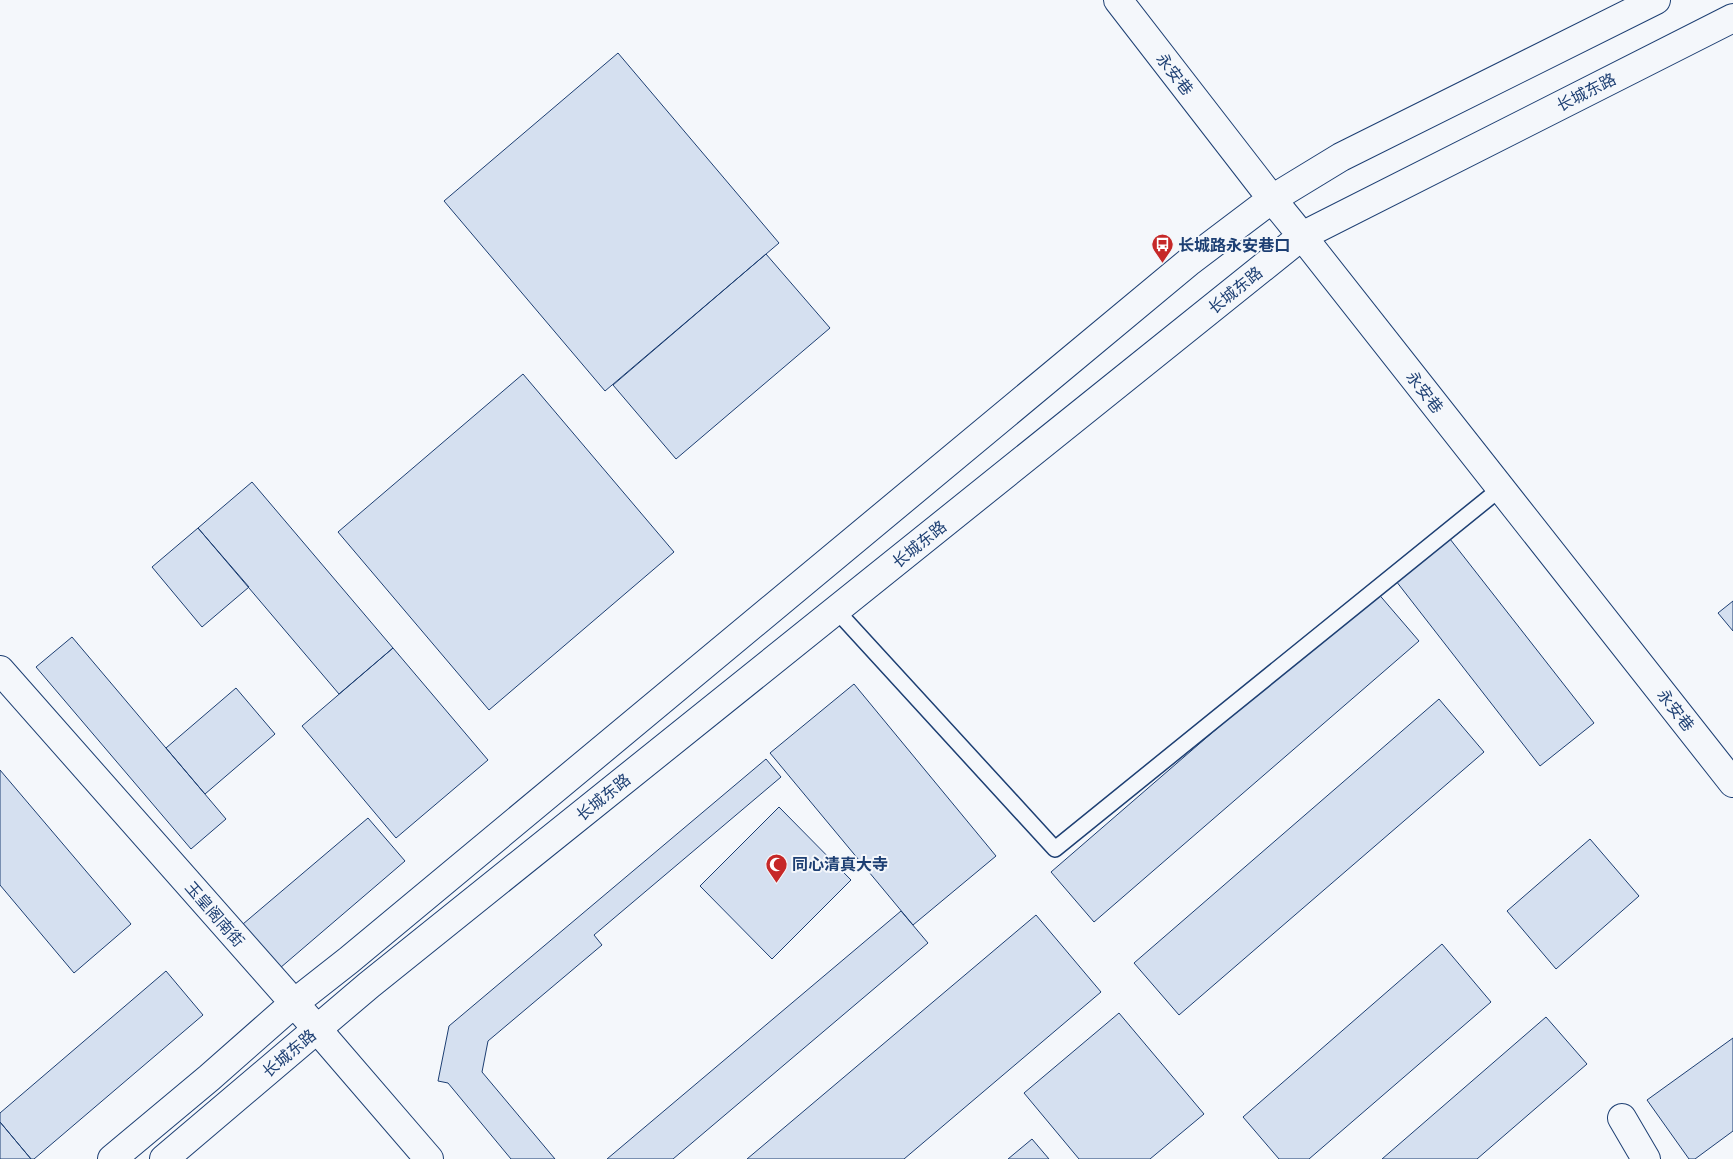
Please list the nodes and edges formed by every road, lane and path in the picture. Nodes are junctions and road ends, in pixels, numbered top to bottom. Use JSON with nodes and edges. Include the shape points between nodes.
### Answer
{"nodes":[{"id":1,"x":1118,"y":0,"type":"edge"},
{"id":2,"x":1656,"y":0,"type":"edge"},
{"id":3,"x":1733,"y":18,"type":"edge"},
{"id":4,"x":1272,"y":200,"type":"junction"},
{"id":5,"x":1302,"y":236,"type":"junction"},
{"id":6,"x":1501,"y":488,"type":"junction"},
{"id":7,"x":836,"y":610,"type":"junction"},
{"id":8,"x":0,"y":670,"type":"edge"},
{"id":9,"x":1733,"y":783,"type":"edge"},
{"id":10,"x":293,"y":1004,"type":"junction"},
{"id":11,"x":317,"y":1029,"type":"junction"},
{"id":12,"x":1622,"y":1118,"type":"dead end"},
{"id":13,"x":112,"y":1159,"type":"edge"},
{"id":14,"x":164,"y":1159,"type":"edge"},
{"id":15,"x":429,"y":1159,"type":"edge"},
{"id":16,"x":1646,"y":1159,"type":"edge"}],
"edges":[{"from":1,"to":4,"type":"main road","name":"永安巷"},
{"from":2,"to":4,"type":"main road","name":"长城东路","via":[[1341,156]]},
{"from":3,"to":5,"type":"main road","name":"长城东路"},
{"from":4,"to":5,"type":"main road","name":"永安巷"},
{"from":4,"to":10,"type":"main road","name":"长城东路","via":[[1190,261]]},
{"from":5,"to":6,"type":"main road","name":"永安巷"},
{"from":5,"to":7,"type":"main road","name":"长城东路"},
{"from":6,"to":7,"type":"lane","via":[[1055,850]]},
{"from":6,"to":9,"type":"main road","name":"永安巷"},
{"from":7,"to":11,"type":"main road","name":"长城东路"},
{"from":8,"to":10,"type":"main road","name":"玉皇阁南街"},
{"from":10,"to":11,"type":"main road","name":"玉皇阁南街"},
{"from":10,"to":13,"type":"main road","name":"长城东路"},
{"from":11,"to":14,"type":"main road","name":"长城东路"},
{"from":11,"to":15,"type":"main road","name":"玉皇阁南街"},
{"from":12,"to":16,"type":"main road"}]}
